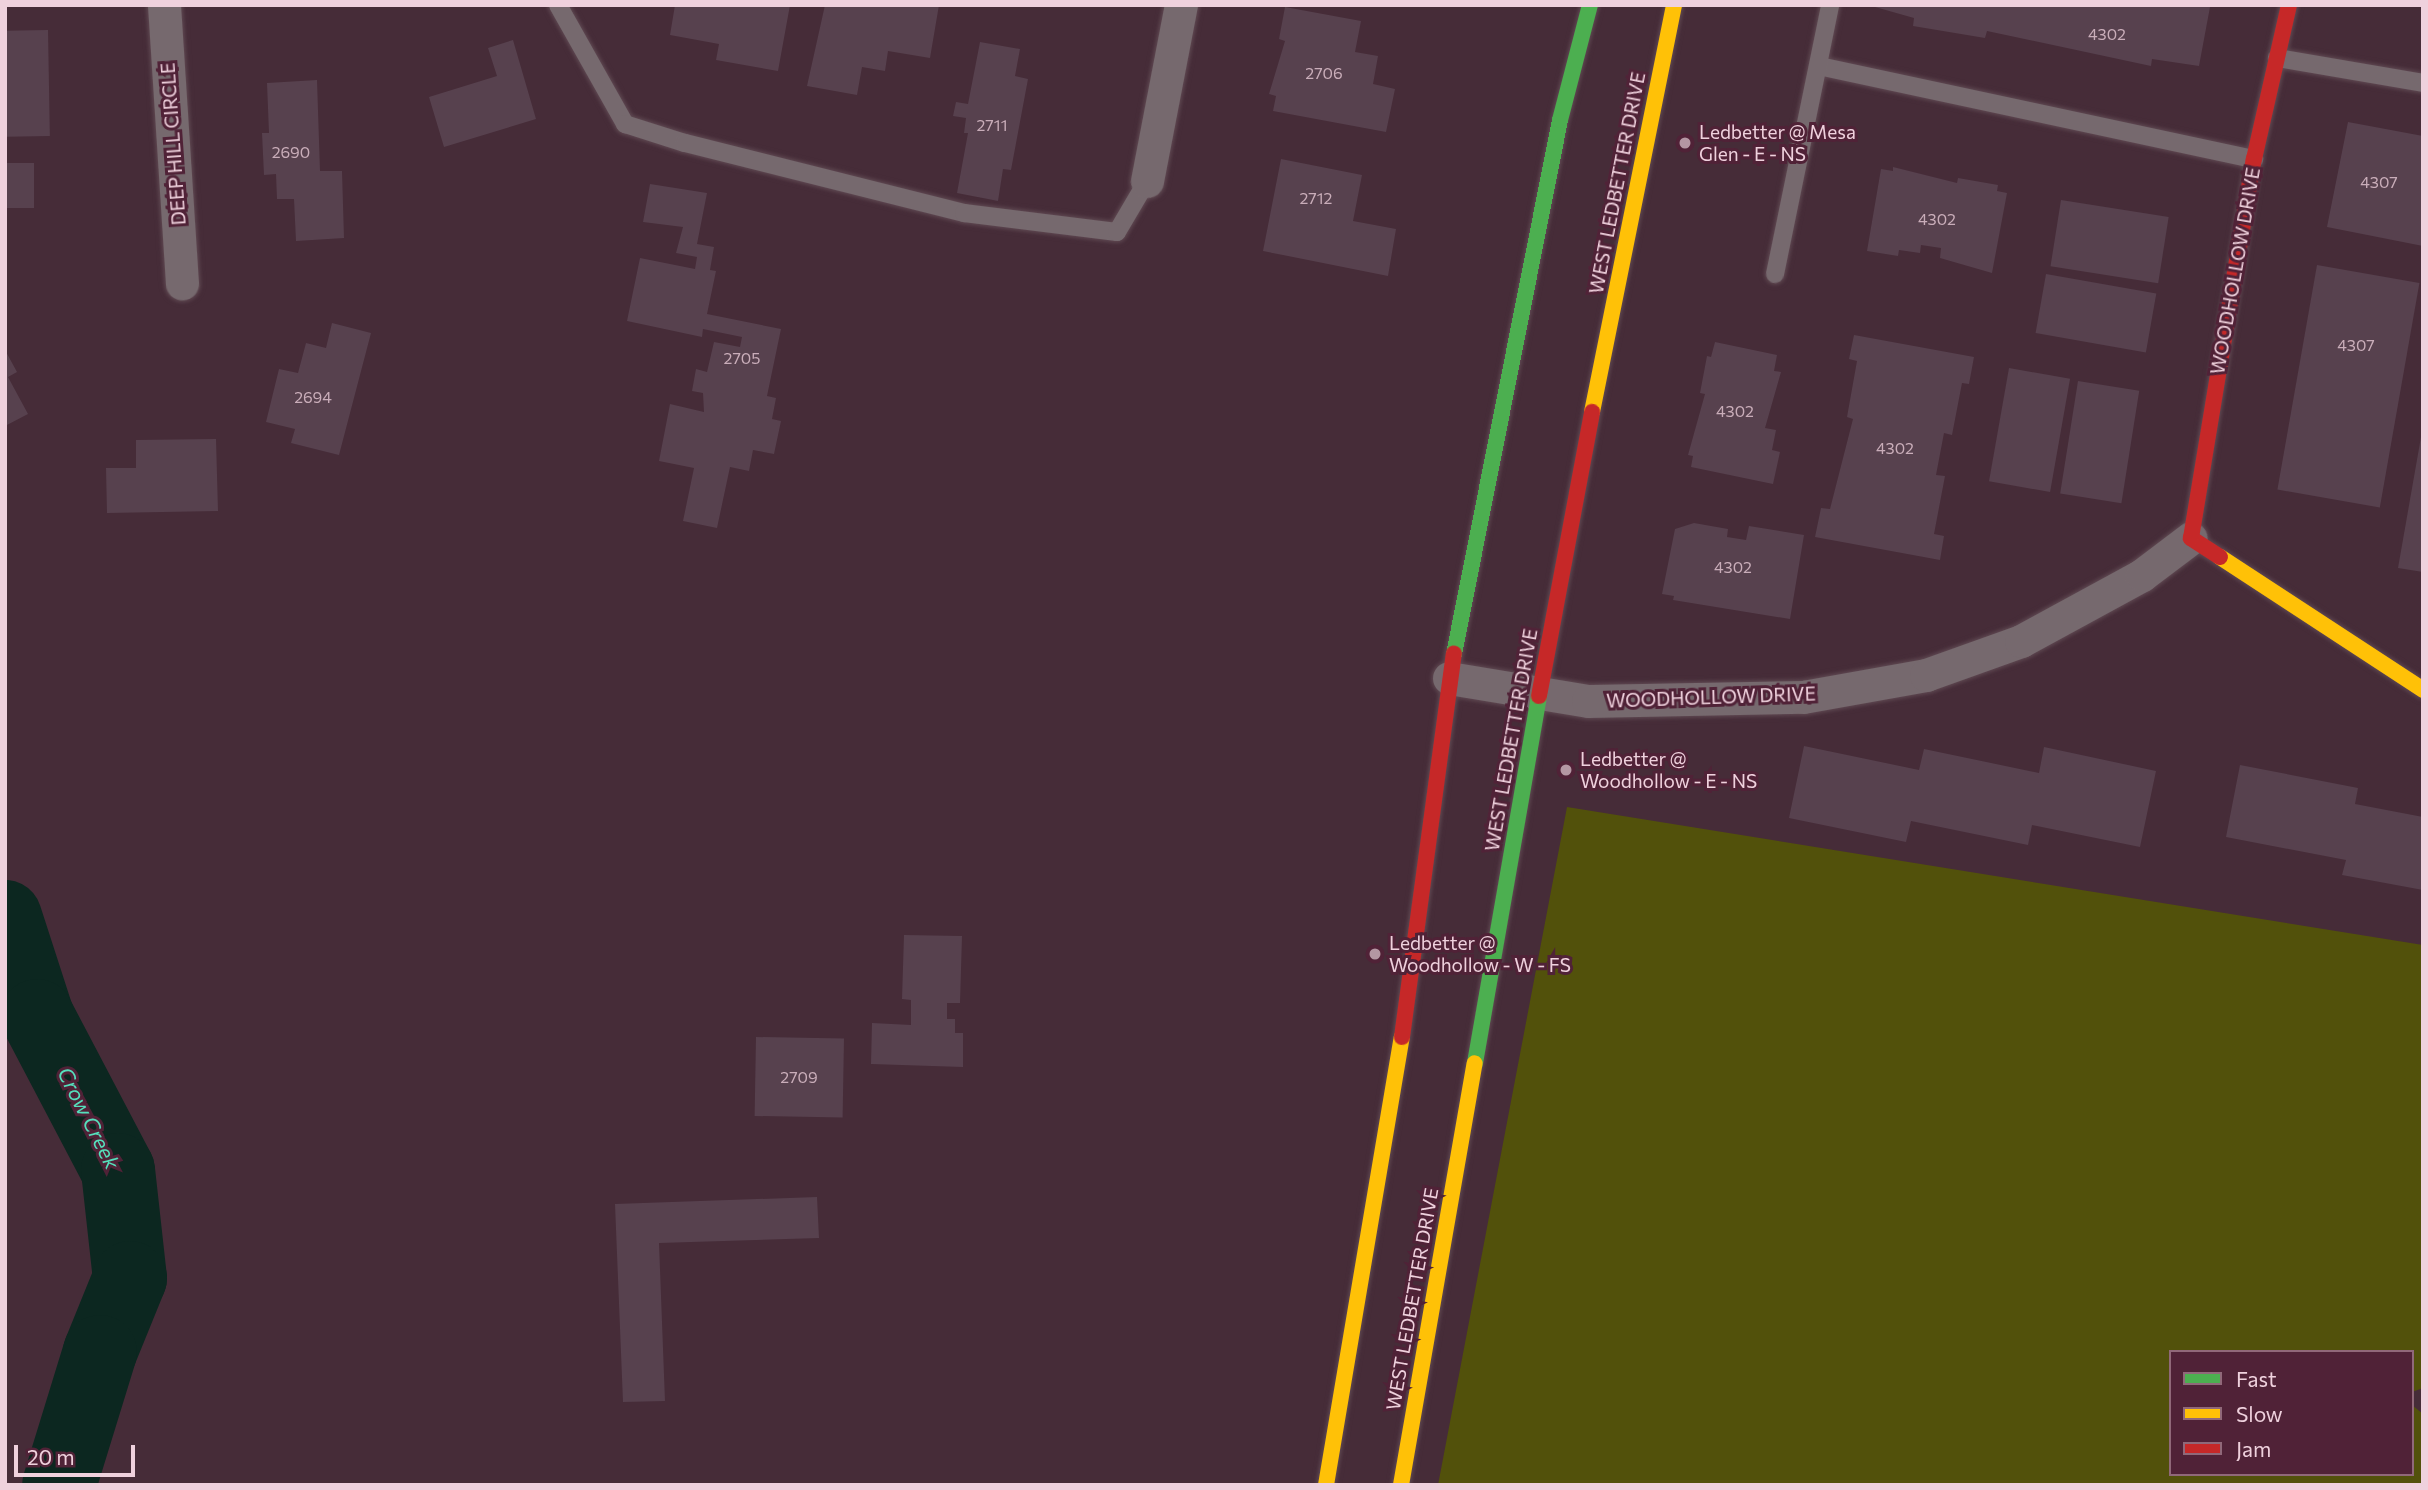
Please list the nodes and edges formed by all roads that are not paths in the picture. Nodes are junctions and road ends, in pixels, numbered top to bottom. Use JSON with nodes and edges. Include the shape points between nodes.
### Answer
{"nodes":[{"id":1,"x":164,"y":5,"type":"edge"},
{"id":2,"x":558,"y":5,"type":"edge"},
{"id":3,"x":1181,"y":5,"type":"edge"},
{"id":4,"x":1590,"y":5,"type":"edge"},
{"id":5,"x":1674,"y":5,"type":"edge"},
{"id":6,"x":1830,"y":5,"type":"edge"},
{"id":7,"x":2289,"y":5,"type":"edge"},
{"id":8,"x":2277,"y":58,"type":"junction"},
{"id":9,"x":1819,"y":66,"type":"junction"},
{"id":10,"x":2423,"y":83,"type":"edge"},
{"id":11,"x":2254,"y":159,"type":"junction"},
{"id":12,"x":1147,"y":181,"type":"joint"},
{"id":13,"x":1774,"y":274,"type":"dead end"},
{"id":14,"x":182,"y":283,"type":"dead end"},
{"id":15,"x":2191,"y":538,"type":"junction"},
{"id":16,"x":1450,"y":678,"type":"junction"},
{"id":17,"x":2423,"y":690,"type":"edge"},
{"id":18,"x":1540,"y":694,"type":"junction"},
{"id":19,"x":1326,"y":1485,"type":"edge"},
{"id":20,"x":1401,"y":1485,"type":"edge"}],
"edges":[{"from":1,"to":14,"type":"street","name":"DEEP HILL CIRCLE"},
{"from":2,"to":12,"type":"lane","via":[[625,124],[685,143],[964,213],[1117,232]]},
{"from":3,"to":12,"type":"street"},
{"from":4,"to":16,"type":"main road","via":[[1560,120]]},
{"from":5,"to":18,"type":"main road","name":"WEST LEDBETTER DRIVE","via":[[1567,533]]},
{"from":6,"to":9,"type":"lane"},
{"from":7,"to":8,"type":"main road","name":"WOODHOLLOW DRIVE"},
{"from":8,"to":10,"type":"lane"},
{"from":8,"to":11,"type":"main road","name":"WOODHOLLOW DRIVE"},
{"from":9,"to":11,"type":"lane"},
{"from":9,"to":13,"type":"lane"},
{"from":11,"to":15,"type":"main road","name":"WOODHOLLOW DRIVE"},
{"from":15,"to":17,"type":"main road"},
{"from":15,"to":18,"type":"street","name":"WOODHOLLOW DRIVE","via":[[2142,575],[2021,641],[1926,675],[1803,697],[1588,701]]},
{"from":16,"to":18,"type":"street","name":"WOODHOLLOW DRIVE"},
{"from":16,"to":19,"type":"main road","via":[[1437,749],[1409,994]]},
{"from":18,"to":20,"type":"main road","name":"WEST LEDBETTER DRIVE"}]}
